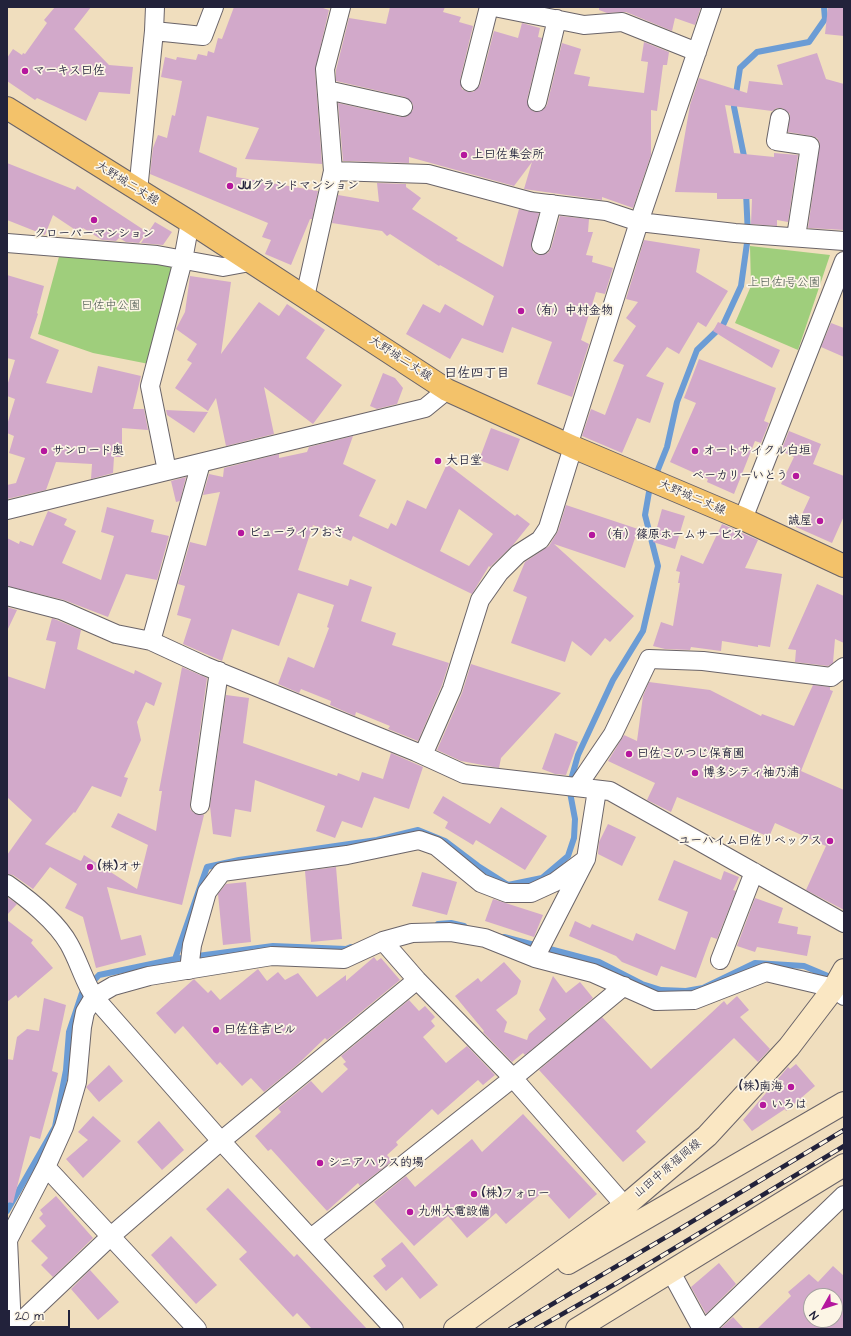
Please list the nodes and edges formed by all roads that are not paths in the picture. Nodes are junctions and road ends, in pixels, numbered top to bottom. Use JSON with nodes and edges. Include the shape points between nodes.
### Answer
{"nodes":[{"id":1,"x":155,"y":7,"type":"edge"},
{"id":2,"x":214,"y":7,"type":"edge"},
{"id":3,"x":341,"y":7,"type":"edge"},
{"id":4,"x":489,"y":7,"type":"edge"},
{"id":5,"x":494,"y":7,"type":"edge"},
{"id":6,"x":712,"y":7,"type":"edge"},
{"id":7,"x":557,"y":19,"type":"junction"},
{"id":8,"x":154,"y":30,"type":"junction"},
{"id":9,"x":697,"y":52,"type":"junction"},
{"id":10,"x":470,"y":82,"type":"dead end"},
{"id":11,"x":327,"y":90,"type":"junction"},
{"id":12,"x":536,"y":102,"type":"dead end"},
{"id":13,"x":403,"y":107,"type":"dead end"},
{"id":14,"x":7,"y":108,"type":"edge"},
{"id":15,"x":780,"y":118,"type":"dead end"},
{"id":16,"x":333,"y":171,"type":"junction"},
{"id":17,"x":138,"y":191,"type":"junction"},
{"id":18,"x":552,"y":204,"type":"junction"},
{"id":19,"x":190,"y":222,"type":"junction"},
{"id":20,"x":639,"y":222,"type":"junction"},
{"id":21,"x":796,"y":237,"type":"junction"},
{"id":22,"x":844,"y":241,"type":"edge"},
{"id":23,"x":7,"y":243,"type":"edge"},
{"id":24,"x":541,"y":245,"type":"dead end"},
{"id":25,"x":183,"y":260,"type":"junction"},
{"id":26,"x":844,"y":261,"type":"edge"},
{"id":27,"x":250,"y":262,"type":"junction"},
{"id":28,"x":305,"y":297,"type":"junction"},
{"id":29,"x":447,"y":390,"type":"junction"},
{"id":30,"x":570,"y":446,"type":"junction"},
{"id":31,"x":201,"y":463,"type":"junction"},
{"id":32,"x":168,"y":471,"type":"junction"},
{"id":33,"x":7,"y":510,"type":"edge"},
{"id":34,"x":743,"y":519,"type":"junction"},
{"id":35,"x":844,"y":566,"type":"edge"},
{"id":36,"x":7,"y":596,"type":"edge"},
{"id":37,"x":151,"y":641,"type":"junction"},
{"id":38,"x":844,"y":667,"type":"edge"},
{"id":39,"x":219,"y":671,"type":"junction"},
{"id":40,"x":423,"y":755,"type":"junction"},
{"id":41,"x":577,"y":787,"type":"junction"},
{"id":42,"x":597,"y":790,"type":"junction"},
{"id":43,"x":200,"y":805,"type":"dead end"},
{"id":44,"x":586,"y":860,"type":"junction"},
{"id":45,"x":754,"y":872,"type":"junction"},
{"id":46,"x":7,"y":884,"type":"edge"},
{"id":47,"x":844,"y":923,"type":"edge"},
{"id":48,"x":383,"y":941,"type":"junction"},
{"id":49,"x":535,"y":958,"type":"junction"},
{"id":50,"x":720,"y":960,"type":"dead end"},
{"id":51,"x":189,"y":970,"type":"junction"},
{"id":52,"x":417,"y":980,"type":"junction"},
{"id":53,"x":841,"y":985,"type":"edge"},
{"id":54,"x":624,"y":986,"type":"junction"},
{"id":55,"x":94,"y":997,"type":"junction"},
{"id":56,"x":513,"y":1078,"type":"junction"},
{"id":57,"x":844,"y":1104,"type":"edge"},
{"id":58,"x":221,"y":1141,"type":"junction"},
{"id":59,"x":844,"y":1165,"type":"edge"},
{"id":60,"x":46,"y":1167,"type":"junction"},
{"id":61,"x":844,"y":1195,"type":"edge"},
{"id":62,"x":625,"y":1206,"type":"junction"},
{"id":63,"x":111,"y":1236,"type":"junction"},
{"id":64,"x":311,"y":1238,"type":"junction"},
{"id":65,"x":671,"y":1272,"type":"junction"},
{"id":66,"x":460,"y":1326,"type":"edge"},
{"id":67,"x":13,"y":1329,"type":"edge"},
{"id":68,"x":197,"y":1329,"type":"edge"},
{"id":69,"x":394,"y":1329,"type":"edge"},
{"id":70,"x":577,"y":1329,"type":"edge"},
{"id":71,"x":704,"y":1329,"type":"edge"}],
"edges":[{"from":1,"to":8,"type":"street"},
{"from":2,"to":8,"type":"street","via":[[203,36]]},
{"from":3,"to":11,"type":"street","via":[[325,69]]},
{"from":4,"to":10,"type":"street"},
{"from":5,"to":7,"type":"street"},
{"from":6,"to":9,"type":"street"},
{"from":7,"to":9,"type":"street","via":[[584,25],[622,22]]},
{"from":7,"to":12,"type":"street"},
{"from":8,"to":17,"type":"street"},
{"from":9,"to":20,"type":"street"},
{"from":11,"to":13,"type":"street"},
{"from":11,"to":16,"type":"street"},
{"from":14,"to":17,"type":"main road","name":"大野城二丈線"},
{"from":15,"to":21,"type":"street","via":[[776,141],[810,146]]},
{"from":16,"to":18,"type":"street","via":[[428,174],[532,202]]},
{"from":16,"to":28,"type":"street"},
{"from":17,"to":19,"type":"main road","name":"大野城二丈線"},
{"from":18,"to":20,"type":"street","via":[[606,211]]},
{"from":18,"to":24,"type":"street"},
{"from":19,"to":25,"type":"street"},
{"from":19,"to":27,"type":"main road","name":"大野城二丈線"},
{"from":20,"to":21,"type":"street","via":[[743,234]]},
{"from":20,"to":30,"type":"street"},
{"from":21,"to":22,"type":"street"},
{"from":23,"to":25,"type":"street","via":[[157,255]]},
{"from":25,"to":27,"type":"street","via":[[223,266]]},
{"from":25,"to":32,"type":"street","via":[[150,386]]},
{"from":26,"to":34,"type":"street"},
{"from":27,"to":28,"type":"main road","name":"大野城二丈線"},
{"from":28,"to":29,"type":"main road","name":"大野城二丈線"},
{"from":29,"to":30,"type":"main road","name":"大野城二丈線"},
{"from":29,"to":31,"type":"street","via":[[425,408]]},
{"from":30,"to":34,"type":"main road","name":"大野城二丈線"},
{"from":30,"to":40,"type":"street","via":[[548,528],[540,540],[518,554],[499,573],[480,600],[452,689]]},
{"from":31,"to":32,"type":"street"},
{"from":31,"to":37,"type":"street"},
{"from":32,"to":33,"type":"street"},
{"from":34,"to":35,"type":"main road","name":"大野城二丈線"},
{"from":36,"to":37,"type":"street","via":[[61,610],[116,634]]},
{"from":37,"to":39,"type":"street"},
{"from":38,"to":41,"type":"street","via":[[831,677],[704,661],[649,659],[613,734]]},
{"from":39,"to":40,"type":"street"},
{"from":39,"to":43,"type":"street"},
{"from":40,"to":41,"type":"street","via":[[464,774]]},
{"from":41,"to":42,"type":"street"},
{"from":42,"to":44,"type":"street"},
{"from":42,"to":45,"type":"street","via":[[610,792]]},
{"from":44,"to":49,"type":"street"},
{"from":44,"to":51,"type":"street","via":[[555,882],[532,893],[506,893],[481,883],[436,846],[419,840],[347,855],[222,872],[207,892],[192,945]]},
{"from":45,"to":47,"type":"street"},
{"from":45,"to":50,"type":"street"},
{"from":46,"to":55,"type":"street","via":[[45,915],[69,943],[81,974]]},
{"from":48,"to":49,"type":"street","via":[[412,933],[450,932],[485,938]]},
{"from":48,"to":51,"type":"street","via":[[344,959],[272,956]]},
{"from":48,"to":52,"type":"street"},
{"from":49,"to":54,"type":"street","via":[[593,973]]},
{"from":51,"to":55,"type":"street","via":[[149,976],[113,986]]},
{"from":52,"to":56,"type":"street"},
{"from":52,"to":58,"type":"street"},
{"from":53,"to":54,"type":"street","via":[[766,972],[694,1000],[656,1001]]},
{"from":53,"to":62,"type":"street","name":"山田中原福岡線","via":[[789,1047],[707,1136]]},
{"from":54,"to":56,"type":"street"},
{"from":55,"to":58,"type":"street"},
{"from":55,"to":60,"type":"street","via":[[85,1012],[82,1027],[77,1082],[64,1127]]},
{"from":56,"to":62,"type":"street"},
{"from":56,"to":64,"type":"street"},
{"from":57,"to":66,"type":"street","via":[[660,1208]]},
{"from":58,"to":63,"type":"street"},
{"from":58,"to":64,"type":"street"},
{"from":59,"to":65,"type":"street"},
{"from":60,"to":63,"type":"street"},
{"from":60,"to":67,"type":"street","via":[[8,1240]]},
{"from":61,"to":71,"type":"street"},
{"from":62,"to":66,"type":"street","name":"山田中原福岡線"},
{"from":63,"to":67,"type":"street"},
{"from":63,"to":68,"type":"street"},
{"from":64,"to":69,"type":"street"},
{"from":65,"to":70,"type":"street"},
{"from":65,"to":71,"type":"street"}]}
